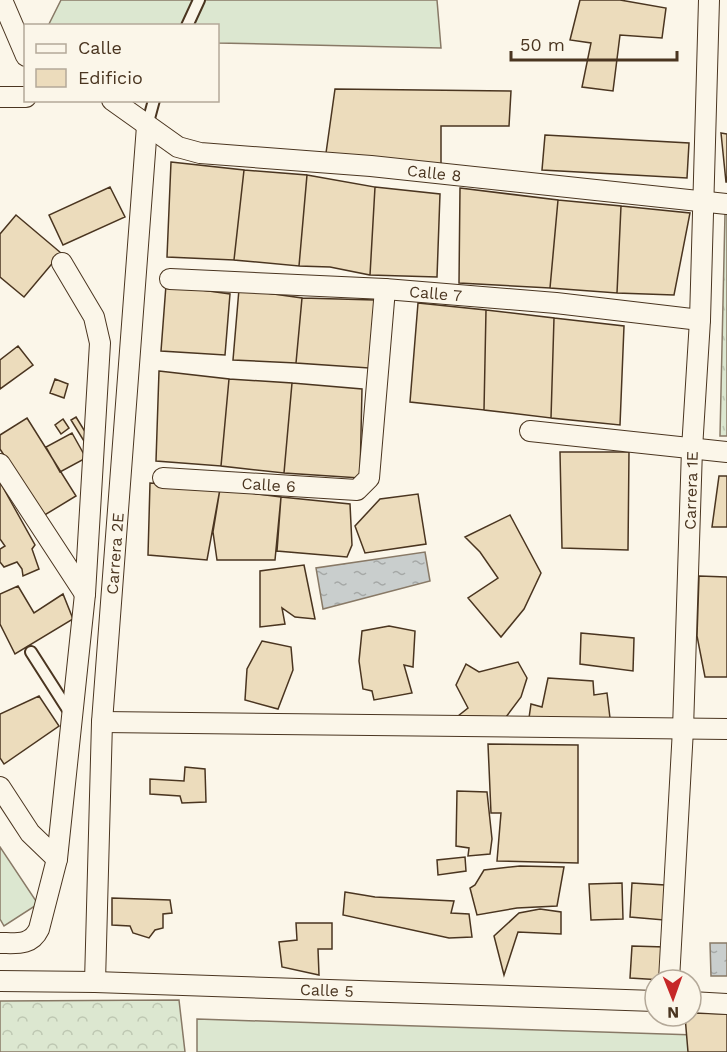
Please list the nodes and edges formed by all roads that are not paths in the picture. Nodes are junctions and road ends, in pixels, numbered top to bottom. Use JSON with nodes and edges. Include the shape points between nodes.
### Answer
{"nodes":[{"id":1,"x":2,"y":0,"type":"edge"},
{"id":2,"x":199,"y":0,"type":"edge"},
{"id":3,"x":709,"y":0,"type":"edge"},
{"id":4,"x":188,"y":24,"type":"edge"},
{"id":5,"x":24,"y":51,"type":"edge"},
{"id":6,"x":0,"y":97,"type":"edge"},
{"id":7,"x":24,"y":97,"type":"edge"},
{"id":8,"x":115,"y":102,"type":"edge"},
{"id":9,"x":153,"y":102,"type":"edge"},
{"id":10,"x":147,"y":126,"type":"junction"},
{"id":11,"x":702,"y":203,"type":"junction"},
{"id":12,"x":727,"y":204,"type":"edge"},
{"id":13,"x":62,"y":263,"type":"dead end"},
{"id":14,"x":170,"y":279,"type":"dead end"},
{"id":15,"x":384,"y":289,"type":"junction"},
{"id":16,"x":700,"y":320,"type":"junction"},
{"id":17,"x":530,"y":431,"type":"dead end"},
{"id":18,"x":692,"y":449,"type":"junction"},
{"id":19,"x":727,"y":452,"type":"edge"},
{"id":20,"x":0,"y":464,"type":"edge"},
{"id":21,"x":163,"y":478,"type":"dead end"},
{"id":22,"x":85,"y":594,"type":"junction"},
{"id":23,"x":31,"y":652,"type":"dead end"},
{"id":24,"x":72,"y":715,"type":"junction"},
{"id":25,"x":102,"y":722,"type":"junction"},
{"id":26,"x":684,"y":729,"type":"junction"},
{"id":27,"x":727,"y":729,"type":"edge"},
{"id":28,"x":0,"y":787,"type":"edge"},
{"id":29,"x":57,"y":858,"type":"junction"},
{"id":30,"x":0,"y":943,"type":"edge"},
{"id":31,"x":670,"y":968,"type":"edge"},
{"id":32,"x":0,"y":981,"type":"edge"},
{"id":33,"x":95,"y":982,"type":"junction"},
{"id":34,"x":643,"y":1001,"type":"edge"},
{"id":35,"x":703,"y":1003,"type":"edge"},
{"id":36,"x":727,"y":1004,"type":"edge"}],
"edges":[{"from":1,"to":5,"type":"street"},
{"from":2,"to":4,"type":"lane"},
{"from":3,"to":11,"type":"street","name":"Carrera 1E"},
{"from":6,"to":7,"type":"street"},
{"from":8,"to":10,"type":"street","name":"Calle 8"},
{"from":9,"to":10,"type":"lane"},
{"from":10,"to":11,"type":"street","name":"Calle 8","via":[[178,147],[200,153],[371,166]]},
{"from":10,"to":25,"type":"street","name":"Carrera 2E"},
{"from":11,"to":12,"type":"street","name":"Calle 8"},
{"from":11,"to":16,"type":"street","name":"Carrera 1E"},
{"from":13,"to":22,"type":"street","via":[[94,317],[100,343]]},
{"from":14,"to":15,"type":"street","name":"Calle 7"},
{"from":15,"to":16,"type":"street","name":"Calle 7"},
{"from":15,"to":21,"type":"street","name":"Calle 6","via":[[369,477],[357,490]]},
{"from":16,"to":18,"type":"street","name":"Carrera 1E"},
{"from":17,"to":18,"type":"street"},
{"from":18,"to":19,"type":"street"},
{"from":18,"to":26,"type":"street","name":"Carrera 1E"},
{"from":20,"to":22,"type":"street"},
{"from":22,"to":24,"type":"street"},
{"from":23,"to":24,"type":"lane"},
{"from":24,"to":29,"type":"street"},
{"from":25,"to":26,"type":"street"},
{"from":25,"to":33,"type":"street","name":"Carrera 2E"},
{"from":26,"to":27,"type":"street"},
{"from":26,"to":31,"type":"street","name":"Carrera 1E"},
{"from":28,"to":29,"type":"street","via":[[30,832]]},
{"from":29,"to":30,"type":"street","via":[[35,938]]},
{"from":32,"to":33,"type":"street","name":"Calle 5"},
{"from":33,"to":34,"type":"street","name":"Calle 5"},
{"from":35,"to":36,"type":"street"}]}
